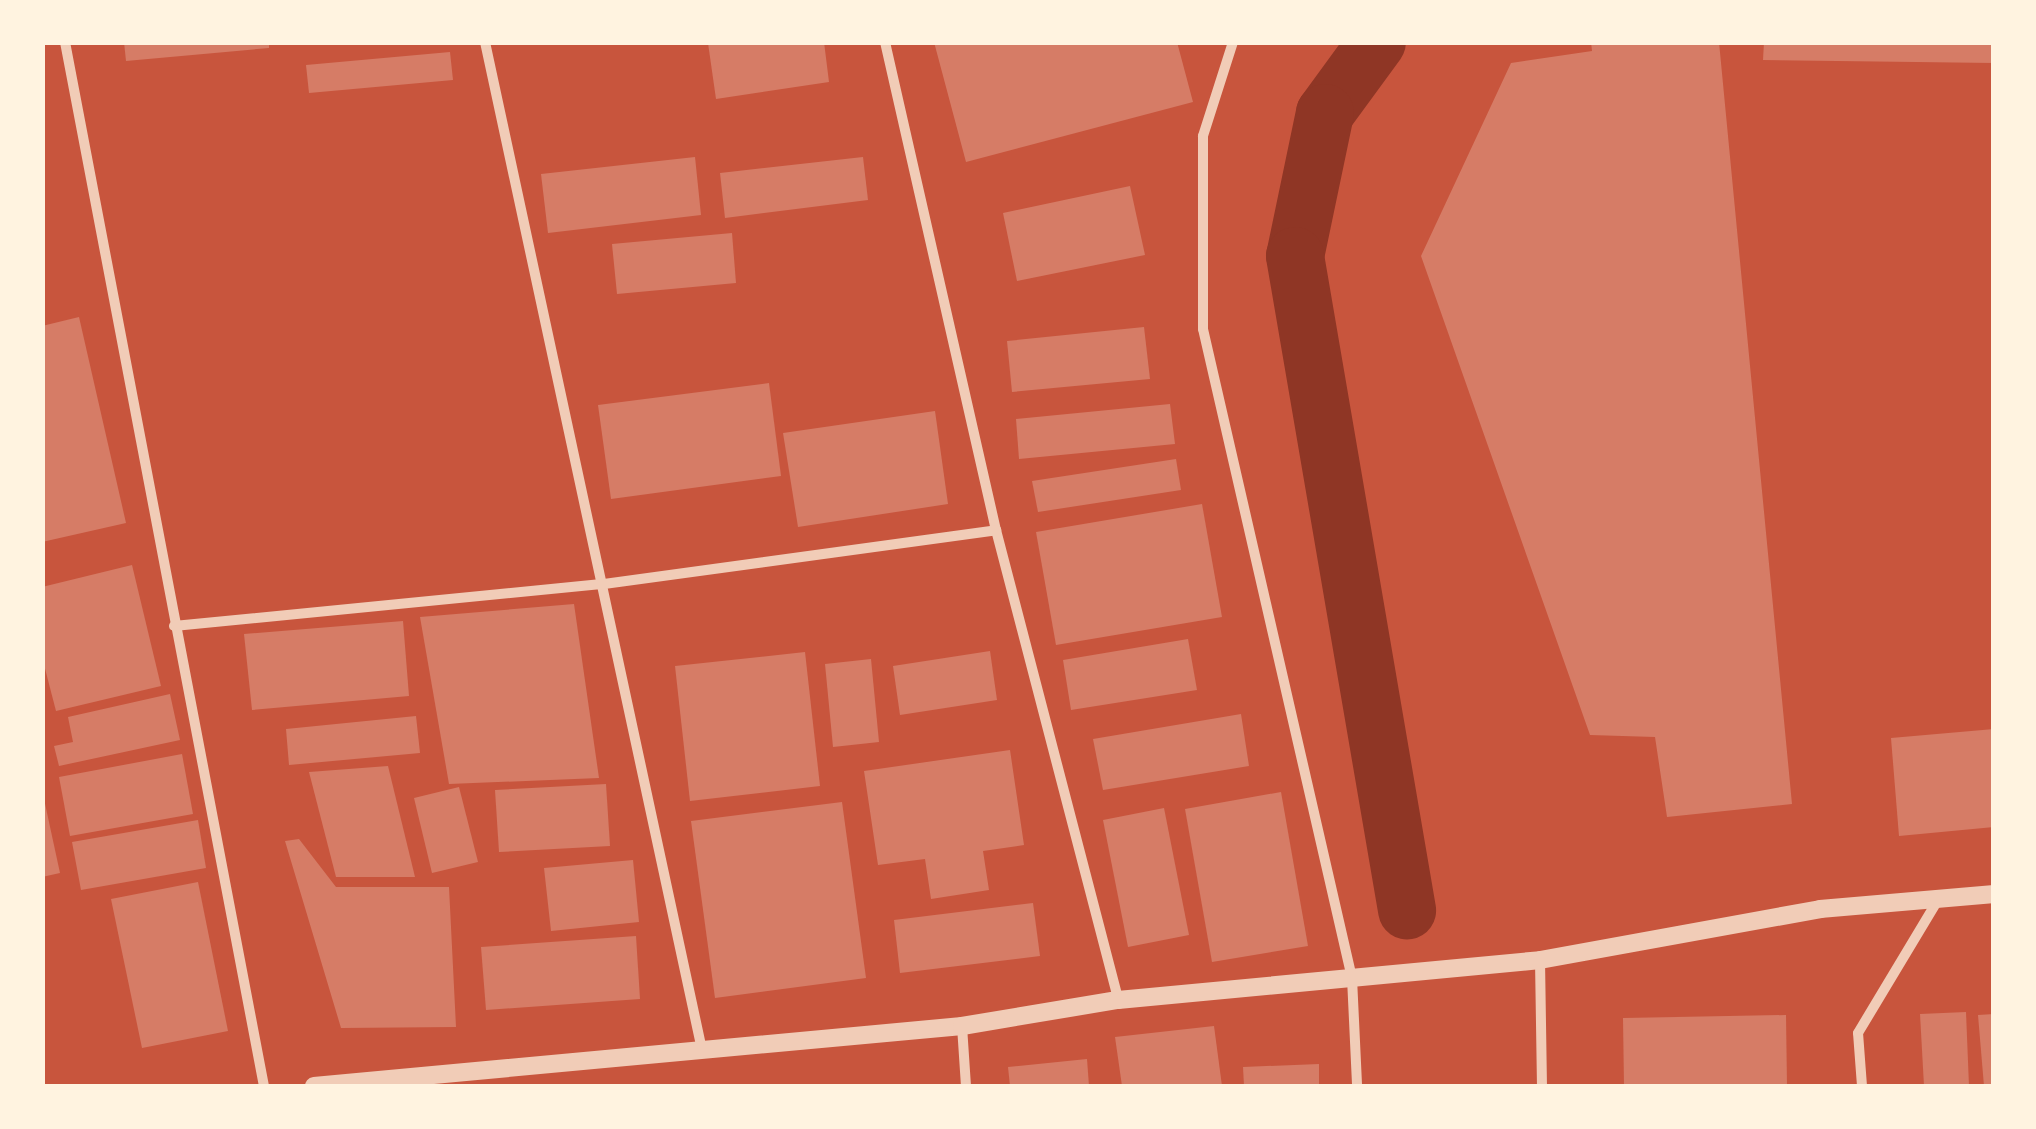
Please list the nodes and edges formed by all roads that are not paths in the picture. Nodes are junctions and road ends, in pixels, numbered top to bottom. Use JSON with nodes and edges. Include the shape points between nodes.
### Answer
{"nodes":[{"id":1,"x":64,"y":42,"type":"edge"},
{"id":2,"x":485,"y":42,"type":"edge"},
{"id":3,"x":885,"y":42,"type":"edge"},
{"id":4,"x":1233,"y":42,"type":"edge"},
{"id":5,"x":996,"y":530,"type":"junction"},
{"id":6,"x":604,"y":584,"type":"junction"},
{"id":7,"x":174,"y":626,"type":"junction"},
{"id":8,"x":1994,"y":894,"type":"edge"},
{"id":9,"x":1939,"y":898,"type":"junction"},
{"id":10,"x":1540,"y":960,"type":"junction"},
{"id":11,"x":1352,"y":978,"type":"junction"},
{"id":12,"x":1118,"y":1000,"type":"junction"},
{"id":13,"x":962,"y":1026,"type":"junction"},
{"id":14,"x":701,"y":1046,"type":"junction"},
{"id":15,"x":264,"y":1086,"type":"edge"},
{"id":16,"x":314,"y":1086,"type":"edge"},
{"id":17,"x":966,"y":1086,"type":"edge"},
{"id":18,"x":1356,"y":1086,"type":"edge"},
{"id":19,"x":1542,"y":1086,"type":"edge"},
{"id":20,"x":1862,"y":1086,"type":"edge"}],
"edges":[{"from":1,"to":7,"type":"street"},
{"from":2,"to":6,"type":"street"},
{"from":3,"to":5,"type":"street"},
{"from":4,"to":11,"type":"street","via":[[1203,136],[1203,328]]},
{"from":5,"to":6,"type":"street"},
{"from":5,"to":12,"type":"street"},
{"from":6,"to":7,"type":"street"},
{"from":6,"to":14,"type":"street"},
{"from":7,"to":15,"type":"street"},
{"from":8,"to":9,"type":"street"},
{"from":9,"to":10,"type":"street","via":[[1820,909]]},
{"from":9,"to":20,"type":"street","via":[[1858,1034]]},
{"from":10,"to":11,"type":"street"},
{"from":10,"to":19,"type":"street"},
{"from":11,"to":12,"type":"street"},
{"from":11,"to":18,"type":"street"},
{"from":12,"to":13,"type":"street"},
{"from":13,"to":14,"type":"street"},
{"from":13,"to":17,"type":"street"},
{"from":14,"to":16,"type":"street"}]}
